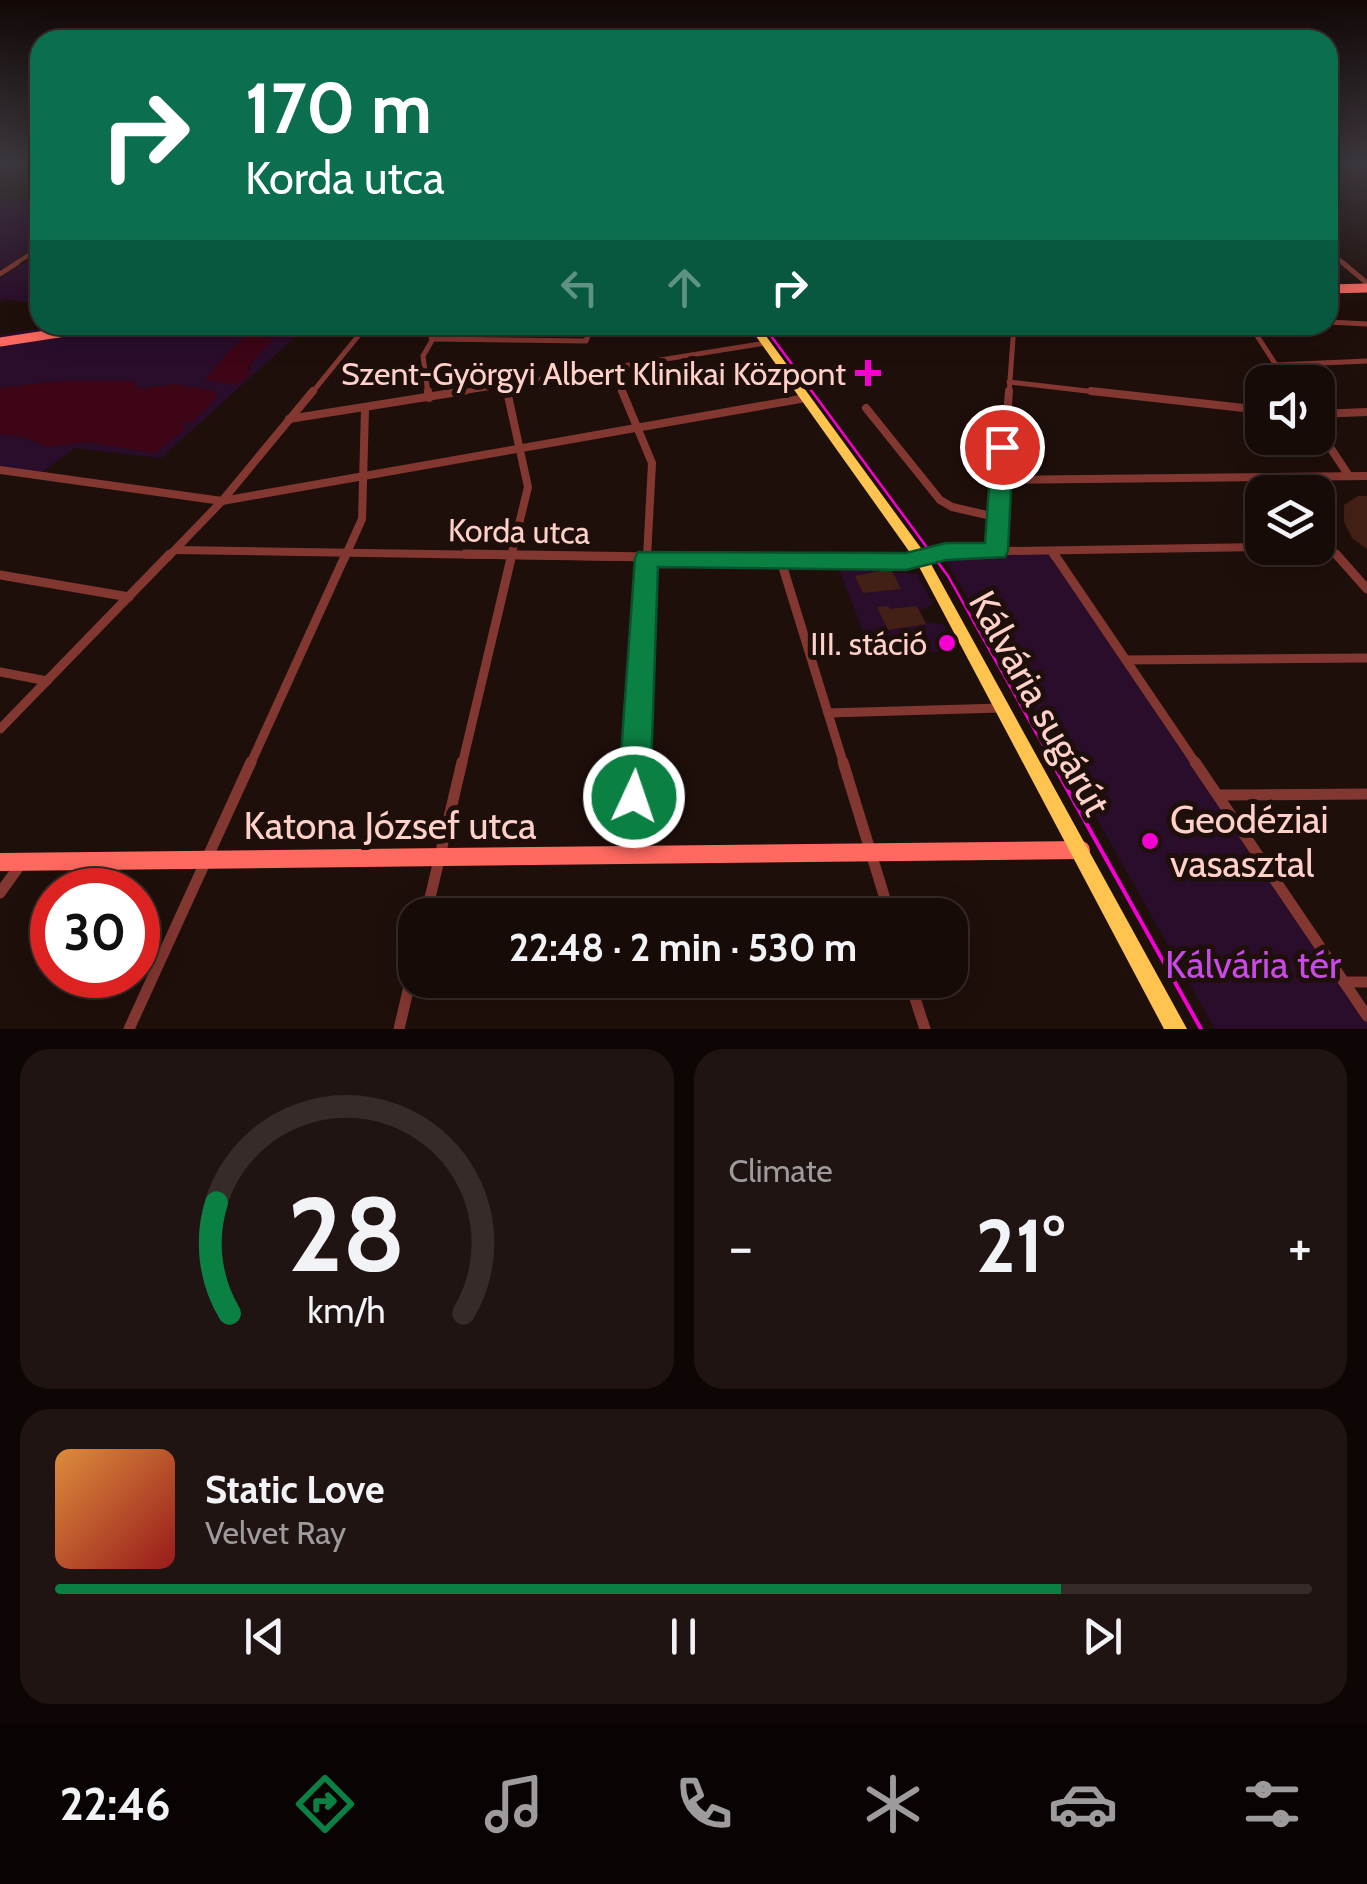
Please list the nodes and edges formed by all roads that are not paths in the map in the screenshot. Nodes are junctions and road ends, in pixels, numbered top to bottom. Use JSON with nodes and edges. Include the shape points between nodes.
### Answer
{"nodes":[{"id":1,"x":30,"y":254,"type":"edge"},
{"id":2,"x":1338,"y":259,"type":"edge"},
{"id":3,"x":0,"y":274,"type":"edge"},
{"id":4,"x":1364,"y":290,"type":"edge"},
{"id":5,"x":1338,"y":291,"type":"edge"},
{"id":6,"x":1338,"y":323,"type":"edge"},
{"id":7,"x":1367,"y":324,"type":"edge"},
{"id":8,"x":46,"y":335,"type":"edge"},
{"id":9,"x":359,"y":335,"type":"edge"},
{"id":10,"x":434,"y":335,"type":"edge"},
{"id":11,"x":588,"y":335,"type":"edge"},
{"id":12,"x":760,"y":335,"type":"edge"},
{"id":13,"x":1013,"y":335,"type":"edge"},
{"id":14,"x":1257,"y":335,"type":"edge"},
{"id":15,"x":431,"y":339,"type":"junction"},
{"id":16,"x":0,"y":342,"type":"edge"},
{"id":17,"x":766,"y":343,"type":"junction"},
{"id":18,"x":1367,"y":361,"type":"edge"},
{"id":19,"x":1276,"y":365,"type":"edge"},
{"id":20,"x":1295,"y":365,"type":"edge"},
{"id":21,"x":613,"y":369,"type":"junction"},
{"id":22,"x":1008,"y":382,"type":"junction"},
{"id":23,"x":506,"y":386,"type":"junction"},
{"id":24,"x":429,"y":398,"type":"junction"},
{"id":25,"x":806,"y":398,"type":"junction"},
{"id":26,"x":866,"y":408,"type":"dead end"},
{"id":27,"x":1245,"y":408,"type":"edge"},
{"id":28,"x":365,"y":409,"type":"junction"},
{"id":29,"x":1367,"y":412,"type":"edge"},
{"id":30,"x":1335,"y":413,"type":"edge"},
{"id":31,"x":289,"y":419,"type":"junction"},
{"id":32,"x":638,"y":428,"type":"junction"},
{"id":33,"x":521,"y":449,"type":"junction"},
{"id":34,"x":1335,"y":455,"type":"edge"},
{"id":35,"x":0,"y":470,"type":"edge"},
{"id":36,"x":1349,"y":476,"type":"junction"},
{"id":37,"x":1367,"y":476,"type":"edge"},
{"id":38,"x":365,"y":477,"type":"junction"},
{"id":39,"x":1335,"y":477,"type":"edge"},
{"id":40,"x":1000,"y":480,"type":"junction"},
{"id":41,"x":1245,"y":480,"type":"edge"},
{"id":42,"x":222,"y":501,"type":"junction"},
{"id":43,"x":996,"y":517,"type":"junction"},
{"id":44,"x":1245,"y":547,"type":"edge"},
{"id":45,"x":176,"y":550,"type":"junction"},
{"id":46,"x":996,"y":551,"type":"junction"},
{"id":47,"x":1052,"y":552,"type":"junction"},
{"id":48,"x":347,"y":553,"type":"junction"},
{"id":49,"x":513,"y":556,"type":"junction"},
{"id":50,"x":647,"y":558,"type":"junction"},
{"id":51,"x":921,"y":558,"type":"junction"},
{"id":52,"x":1335,"y":558,"type":"edge"},
{"id":53,"x":781,"y":561,"type":"junction"},
{"id":54,"x":0,"y":576,"type":"edge"},
{"id":55,"x":1367,"y":589,"type":"edge"},
{"id":56,"x":129,"y":597,"type":"junction"},
{"id":57,"x":1367,"y":658,"type":"edge"},
{"id":58,"x":1126,"y":660,"type":"junction"},
{"id":59,"x":0,"y":672,"type":"edge"},
{"id":60,"x":47,"y":680,"type":"junction"},
{"id":61,"x":1001,"y":708,"type":"junction"},
{"id":62,"x":828,"y":712,"type":"junction"},
{"id":63,"x":0,"y":728,"type":"edge"},
{"id":64,"x":1367,"y":794,"type":"edge"},
{"id":65,"x":1218,"y":795,"type":"junction"},
{"id":66,"x":1080,"y":850,"type":"junction"},
{"id":67,"x":872,"y":852,"type":"junction"},
{"id":68,"x":630,"y":855,"type":"junction"},
{"id":69,"x":440,"y":858,"type":"junction"},
{"id":70,"x":208,"y":859,"type":"junction"},
{"id":71,"x":23,"y":861,"type":"junction"},
{"id":72,"x":0,"y":862,"type":"edge"},
{"id":73,"x":0,"y":893,"type":"edge"},
{"id":74,"x":430,"y":898,"type":"edge"},
{"id":75,"x":885,"y":898,"type":"edge"},
{"id":76,"x":1344,"y":982,"type":"junction"},
{"id":77,"x":1367,"y":982,"type":"edge"},
{"id":78,"x":406,"y":998,"type":"edge"},
{"id":79,"x":915,"y":998,"type":"edge"},
{"id":80,"x":1367,"y":1016,"type":"edge"},
{"id":81,"x":129,"y":1029,"type":"edge"},
{"id":82,"x":399,"y":1029,"type":"edge"},
{"id":83,"x":925,"y":1029,"type":"edge"},
{"id":84,"x":1176,"y":1029,"type":"edge"}],
"edges":[{"from":1,"to":3,"type":"street"},
{"from":2,"to":4,"type":"street"},
{"from":4,"to":5,"type":"street"},
{"from":6,"to":7,"type":"street"},
{"from":8,"to":16,"type":"street"},
{"from":9,"to":31,"type":"street"},
{"from":10,"to":15,"type":"street"},
{"from":11,"to":15,"type":"street","via":[[586,341]]},
{"from":12,"to":17,"type":"main road","name":"Kálvária sugárút"},
{"from":13,"to":22,"type":"street"},
{"from":14,"to":19,"type":"street"},
{"from":15,"to":24,"type":"street","via":[[424,356]]},
{"from":17,"to":21,"type":"street"},
{"from":17,"to":25,"type":"main road","name":"Kálvária sugárút"},
{"from":18,"to":20,"type":"street"},
{"from":21,"to":23,"type":"street"},
{"from":21,"to":32,"type":"street"},
{"from":22,"to":27,"type":"street"},
{"from":22,"to":40,"type":"street"},
{"from":23,"to":24,"type":"street"},
{"from":23,"to":33,"type":"street"},
{"from":24,"to":28,"type":"street"},
{"from":25,"to":32,"type":"street"},
{"from":25,"to":51,"type":"main road","name":"Kálvária sugárút"},
{"from":26,"to":43,"type":"street","via":[[940,500]]},
{"from":28,"to":31,"type":"street"},
{"from":28,"to":38,"type":"street"},
{"from":29,"to":30,"type":"street"},
{"from":31,"to":42,"type":"street"},
{"from":32,"to":33,"type":"street"},
{"from":32,"to":50,"type":"street","via":[[652,463]]},
{"from":33,"to":38,"type":"street"},
{"from":33,"to":49,"type":"street","via":[[528,487]]},
{"from":34,"to":36,"type":"street"},
{"from":35,"to":42,"type":"street"},
{"from":36,"to":37,"type":"street"},
{"from":36,"to":39,"type":"street"},
{"from":38,"to":42,"type":"street"},
{"from":38,"to":48,"type":"street","via":[[362,519]]},
{"from":40,"to":41,"type":"street"},
{"from":40,"to":43,"type":"street"},
{"from":42,"to":45,"type":"street"},
{"from":43,"to":46,"type":"street"},
{"from":44,"to":47,"type":"street","name":"Korda utca"},
{"from":45,"to":48,"type":"street","name":"Korda utca"},
{"from":45,"to":56,"type":"street"},
{"from":46,"to":47,"type":"street","name":"Korda utca"},
{"from":46,"to":51,"type":"street","name":"Korda utca"},
{"from":47,"to":58,"type":"street"},
{"from":48,"to":49,"type":"street","name":"Korda utca"},
{"from":48,"to":70,"type":"street"},
{"from":49,"to":50,"type":"street","name":"Korda utca"},
{"from":49,"to":69,"type":"street"},
{"from":50,"to":53,"type":"street","name":"Korda utca"},
{"from":50,"to":68,"type":"street"},
{"from":51,"to":53,"type":"street","name":"Korda utca"},
{"from":51,"to":61,"type":"main road","name":"Kálvária sugárút"},
{"from":52,"to":55,"type":"street"},
{"from":53,"to":62,"type":"street"},
{"from":54,"to":56,"type":"street"},
{"from":56,"to":60,"type":"street"},
{"from":57,"to":58,"type":"street"},
{"from":58,"to":65,"type":"street"},
{"from":59,"to":60,"type":"street"},
{"from":60,"to":63,"type":"street"},
{"from":61,"to":62,"type":"street"},
{"from":61,"to":66,"type":"main road","name":"Kálvária sugárút"},
{"from":62,"to":67,"type":"street"},
{"from":64,"to":65,"type":"street"},
{"from":65,"to":76,"type":"street"},
{"from":66,"to":67,"type":"street","name":"Katona József utca"},
{"from":66,"to":84,"type":"main road","name":"Kálvária sugárút"},
{"from":67,"to":68,"type":"street","name":"Katona József utca"},
{"from":67,"to":75,"type":"street"},
{"from":68,"to":69,"type":"street","name":"Katona József utca"},
{"from":69,"to":70,"type":"street","name":"Katona József utca"},
{"from":69,"to":74,"type":"street"},
{"from":70,"to":71,"type":"street","name":"Katona József utca"},
{"from":70,"to":81,"type":"street"},
{"from":71,"to":72,"type":"street","name":"Katona József utca"},
{"from":71,"to":73,"type":"street"},
{"from":76,"to":77,"type":"street"},
{"from":76,"to":80,"type":"street"},
{"from":78,"to":82,"type":"street"},
{"from":79,"to":83,"type":"street"}]}
